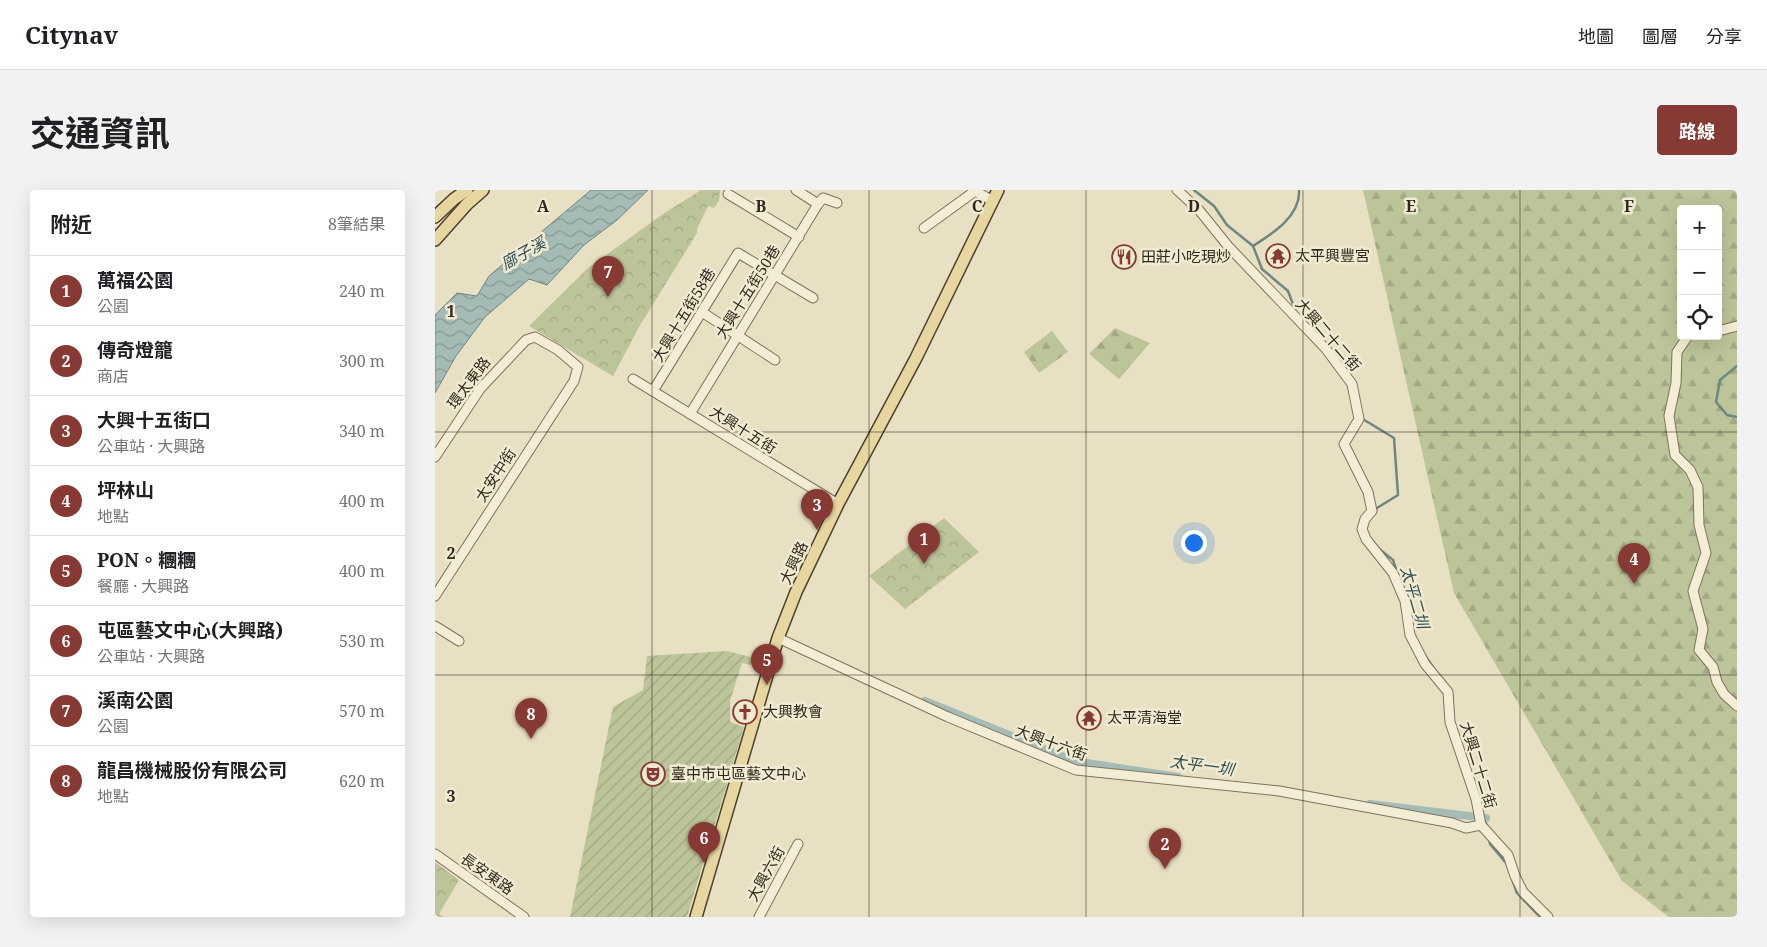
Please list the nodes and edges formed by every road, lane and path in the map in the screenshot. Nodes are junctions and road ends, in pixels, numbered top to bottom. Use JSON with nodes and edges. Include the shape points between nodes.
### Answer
{"nodes":[{"id":1,"x":467,"y":190,"type":"edge"},
{"id":2,"x":483,"y":190,"type":"edge"},
{"id":3,"x":796,"y":190,"type":"edge"},
{"id":4,"x":998,"y":190,"type":"edge"},
{"id":5,"x":1177,"y":190,"type":"edge"},
{"id":6,"x":728,"y":194,"type":"dead end"},
{"id":7,"x":993,"y":201,"type":"junction"},
{"id":8,"x":818,"y":204,"type":"junction"},
{"id":9,"x":837,"y":204,"type":"dead end"},
{"id":10,"x":435,"y":217,"type":"edge"},
{"id":11,"x":923,"y":228,"type":"dead end"},
{"id":12,"x":799,"y":237,"type":"junction"},
{"id":13,"x":435,"y":240,"type":"edge"},
{"id":14,"x":775,"y":276,"type":"junction"},
{"id":15,"x":813,"y":298,"type":"dead end"},
{"id":16,"x":702,"y":312,"type":"junction"},
{"id":17,"x":1737,"y":326,"type":"edge"},
{"id":18,"x":1722,"y":330,"type":"edge"},
{"id":19,"x":737,"y":335,"type":"junction"},
{"id":20,"x":1685,"y":340,"type":"edge"},
{"id":21,"x":775,"y":360,"type":"dead end"},
{"id":22,"x":578,"y":367,"type":"joint"},
{"id":23,"x":633,"y":379,"type":"dead end"},
{"id":24,"x":653,"y":391,"type":"junction"},
{"id":25,"x":690,"y":414,"type":"junction"},
{"id":26,"x":435,"y":457,"type":"edge"},
{"id":27,"x":838,"y":504,"type":"junction"},
{"id":28,"x":435,"y":596,"type":"edge"},
{"id":29,"x":435,"y":626,"type":"edge"},
{"id":30,"x":778,"y":638,"type":"junction"},
{"id":31,"x":459,"y":641,"type":"dead end"},
{"id":32,"x":1737,"y":706,"type":"edge"},
{"id":33,"x":1481,"y":825,"type":"junction"},
{"id":34,"x":798,"y":844,"type":"dead end"},
{"id":35,"x":435,"y":854,"type":"edge"},
{"id":36,"x":524,"y":917,"type":"edge"},
{"id":37,"x":696,"y":917,"type":"edge"},
{"id":38,"x":759,"y":917,"type":"edge"},
{"id":39,"x":1547,"y":917,"type":"edge"}],
"edges":[{"from":1,"to":10,"type":"main road"},
{"from":2,"to":13,"type":"main road"},
{"from":3,"to":8,"type":"street"},
{"from":4,"to":7,"type":"main road","name":"大興路"},
{"from":5,"to":33,"type":"street","name":"大興二十二街","via":[[1326,349],[1352,384],[1359,419],[1344,444],[1368,492],[1372,511],[1362,529],[1393,573],[1405,601],[1410,635],[1425,664],[1448,692],[1450,722],[1476,799]]},
{"from":6,"to":12,"type":"street"},
{"from":7,"to":11,"type":"street","via":[[975,191]]},
{"from":7,"to":27,"type":"main road","name":"大興路","via":[[916,358]]},
{"from":8,"to":9,"type":"street","via":[[823,198]]},
{"from":8,"to":12,"type":"street","name":"大興十五街50巷"},
{"from":12,"to":14,"type":"street","name":"大興十五街50巷"},
{"from":14,"to":15,"type":"street"},
{"from":14,"to":16,"type":"street","name":"大興十五街58巷","via":[[737,253]]},
{"from":14,"to":19,"type":"street","name":"大興十五街50巷"},
{"from":16,"to":19,"type":"street"},
{"from":16,"to":24,"type":"street","name":"大興十五街58巷"},
{"from":17,"to":18,"type":"street"},
{"from":19,"to":21,"type":"street"},
{"from":19,"to":25,"type":"street","name":"大興十五街50巷"},
{"from":20,"to":32,"type":"street","via":[[1677,352],[1669,425],[1675,455],[1690,470],[1698,487],[1699,525],[1706,553],[1693,591],[1703,629],[1699,650],[1713,667],[1724,694]]},
{"from":22,"to":26,"type":"street","name":"環太東路","via":[[535,337],[526,340],[480,389]]},
{"from":22,"to":28,"type":"street","name":"太安中街","via":[[574,381]]},
{"from":23,"to":24,"type":"street","name":"大興十五街"},
{"from":24,"to":25,"type":"street","name":"大興十五街"},
{"from":25,"to":27,"type":"street","name":"大興十五街"},
{"from":27,"to":30,"type":"main road","name":"大興路"},
{"from":29,"to":31,"type":"street"},
{"from":30,"to":33,"type":"street","name":"大興十六街","via":[[948,717],[1076,770],[1279,791],[1466,828]]},
{"from":30,"to":37,"type":"main road","name":"大興路"},
{"from":33,"to":39,"type":"street","via":[[1508,855],[1523,892]]},
{"from":34,"to":38,"type":"street","name":"大興六街"},
{"from":35,"to":36,"type":"street","name":"長安東路"}]}
